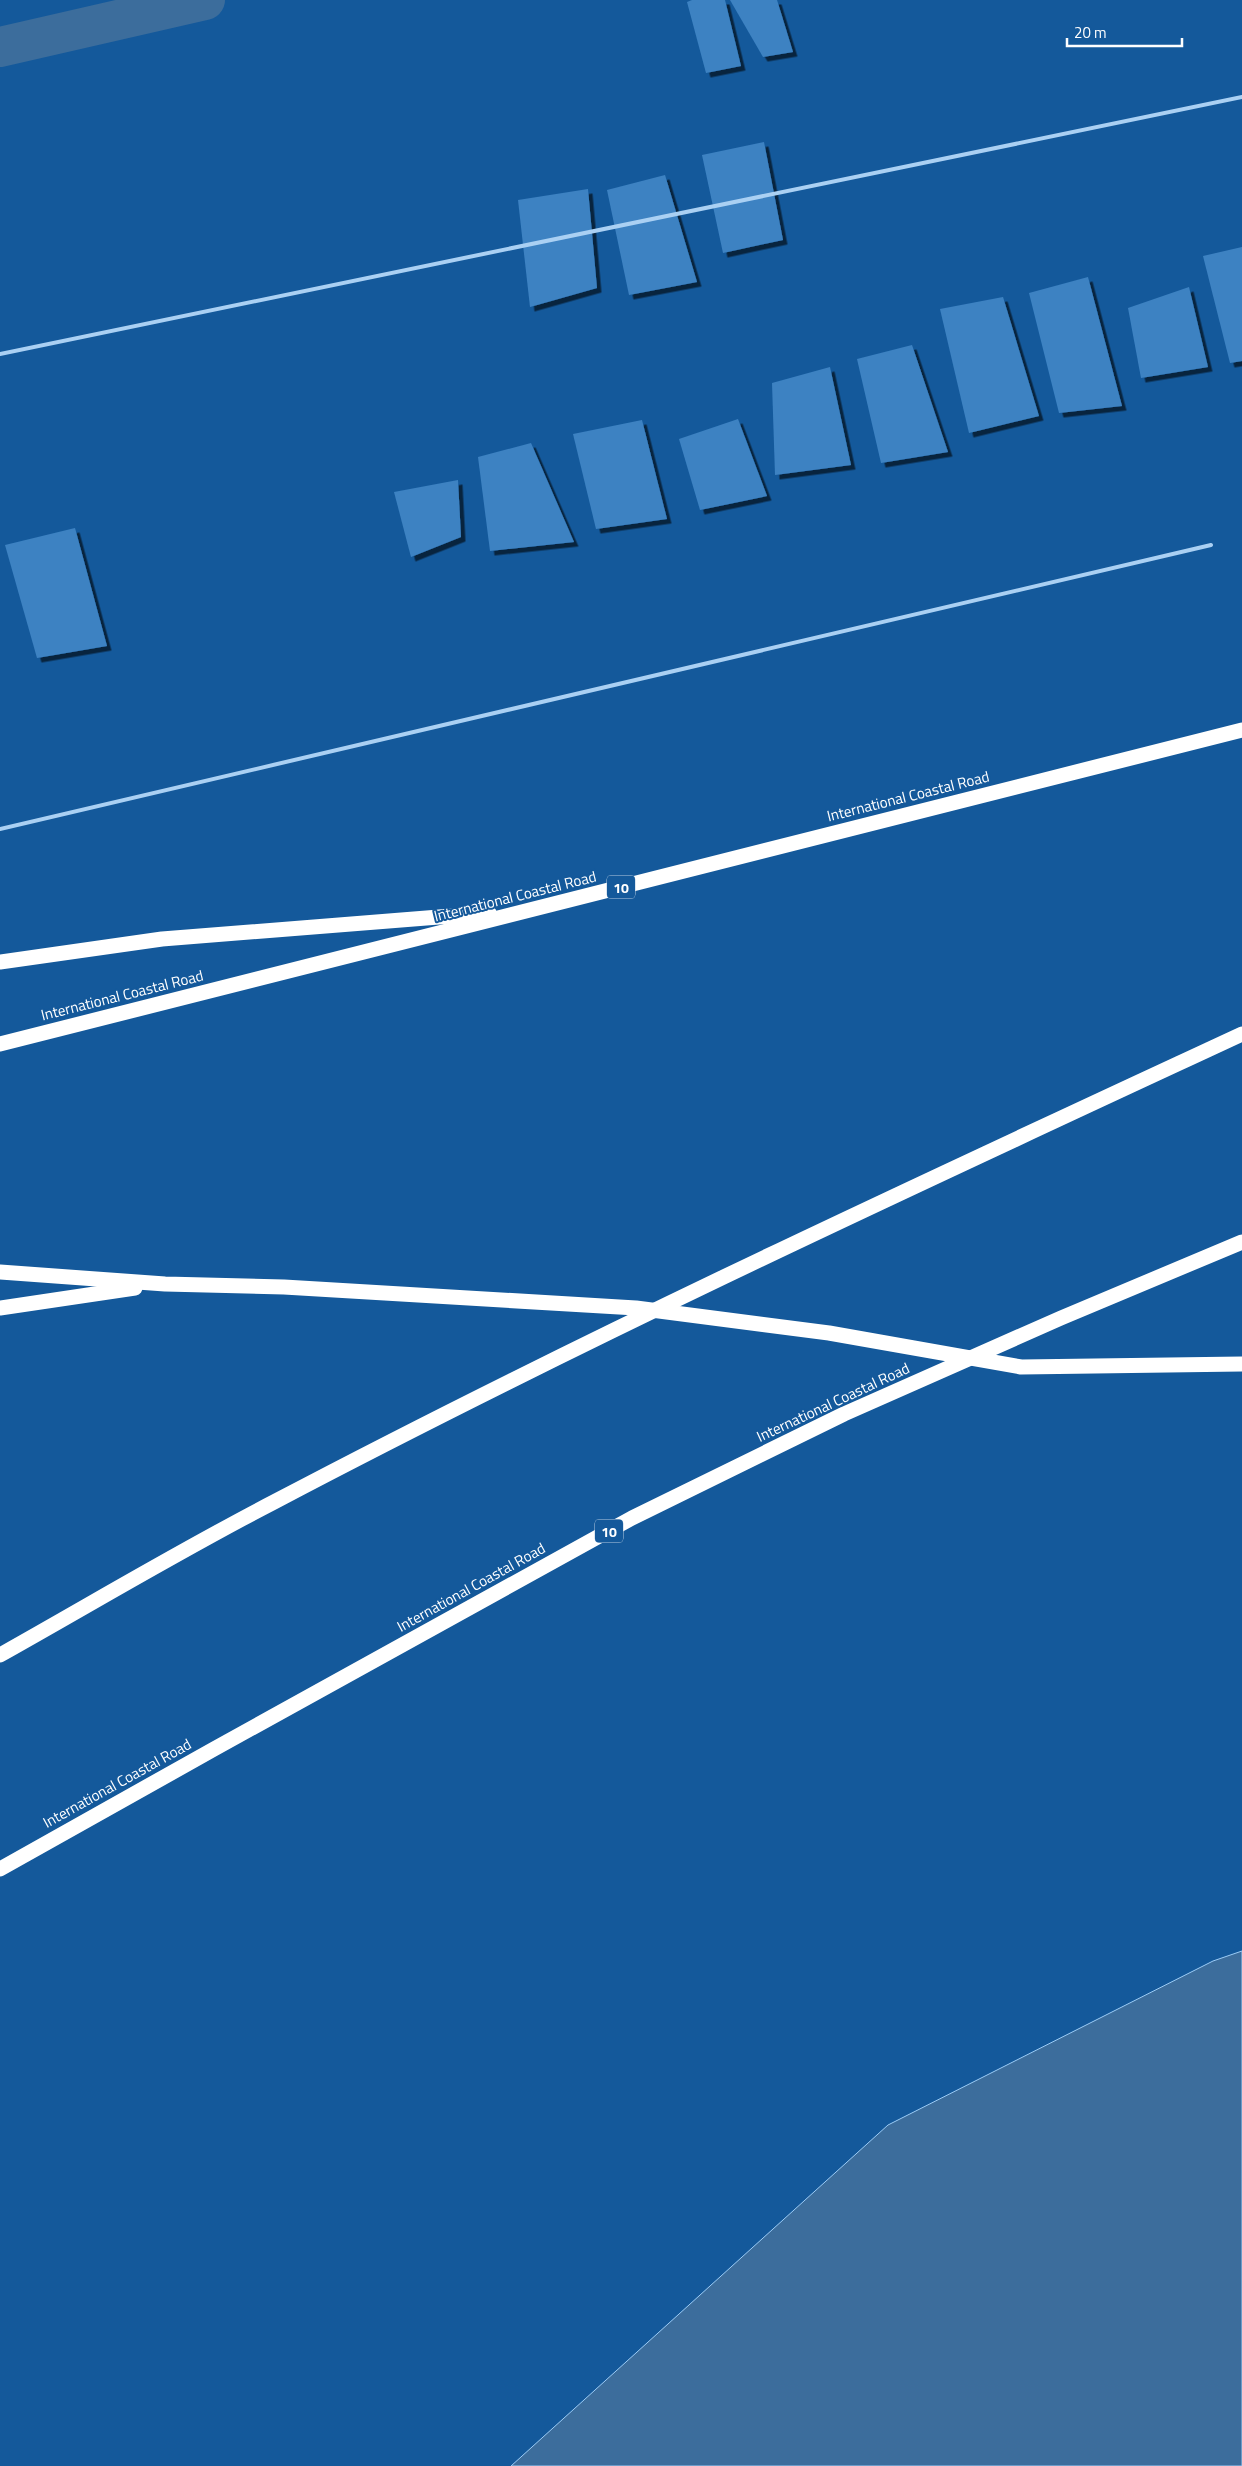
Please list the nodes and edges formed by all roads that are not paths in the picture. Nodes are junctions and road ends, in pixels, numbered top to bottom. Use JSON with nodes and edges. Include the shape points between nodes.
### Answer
{"nodes":[{"id":1,"x":1242,"y":97,"type":"edge"},
{"id":2,"x":0,"y":354,"type":"edge"},
{"id":3,"x":1211,"y":545,"type":"dead end"},
{"id":4,"x":1242,"y":730,"type":"edge"},
{"id":5,"x":0,"y":829,"type":"edge"},
{"id":6,"x":530,"y":910,"type":"junction"},
{"id":7,"x":0,"y":962,"type":"edge"},
{"id":8,"x":1242,"y":1034,"type":"edge"},
{"id":9,"x":0,"y":1044,"type":"edge"},
{"id":10,"x":1242,"y":1242,"type":"edge"},
{"id":11,"x":0,"y":1272,"type":"edge"},
{"id":12,"x":165,"y":1284,"type":"junction"},
{"id":13,"x":0,"y":1308,"type":"edge"},
{"id":14,"x":1242,"y":1364,"type":"edge"},
{"id":15,"x":0,"y":1655,"type":"edge"},
{"id":16,"x":0,"y":1869,"type":"edge"}],
"edges":[{"from":1,"to":2,"type":"lane"},
{"from":3,"to":5,"type":"lane"},
{"from":4,"to":6,"type":"highway","name":"International Coastal Road","number":"10"},
{"from":6,"to":7,"type":"highway","via":[[162,939]]},
{"from":6,"to":9,"type":"highway","name":"International Coastal Road","number":"10"},
{"from":8,"to":15,"type":"highway","bridge":true,"via":[[916,1185],[433,1421],[273,1502]]},
{"from":10,"to":16,"type":"highway","name":"International Coastal Road","number":"10","bridge":true,"via":[[844,1414],[632,1518]]},
{"from":11,"to":12,"type":"highway","name":"International Coastal Road"},
{"from":12,"to":13,"type":"highway"},
{"from":12,"to":14,"type":"highway","name":"International Coastal Road","via":[[294,1288],[636,1308],[829,1333],[1021,1367]]}]}
